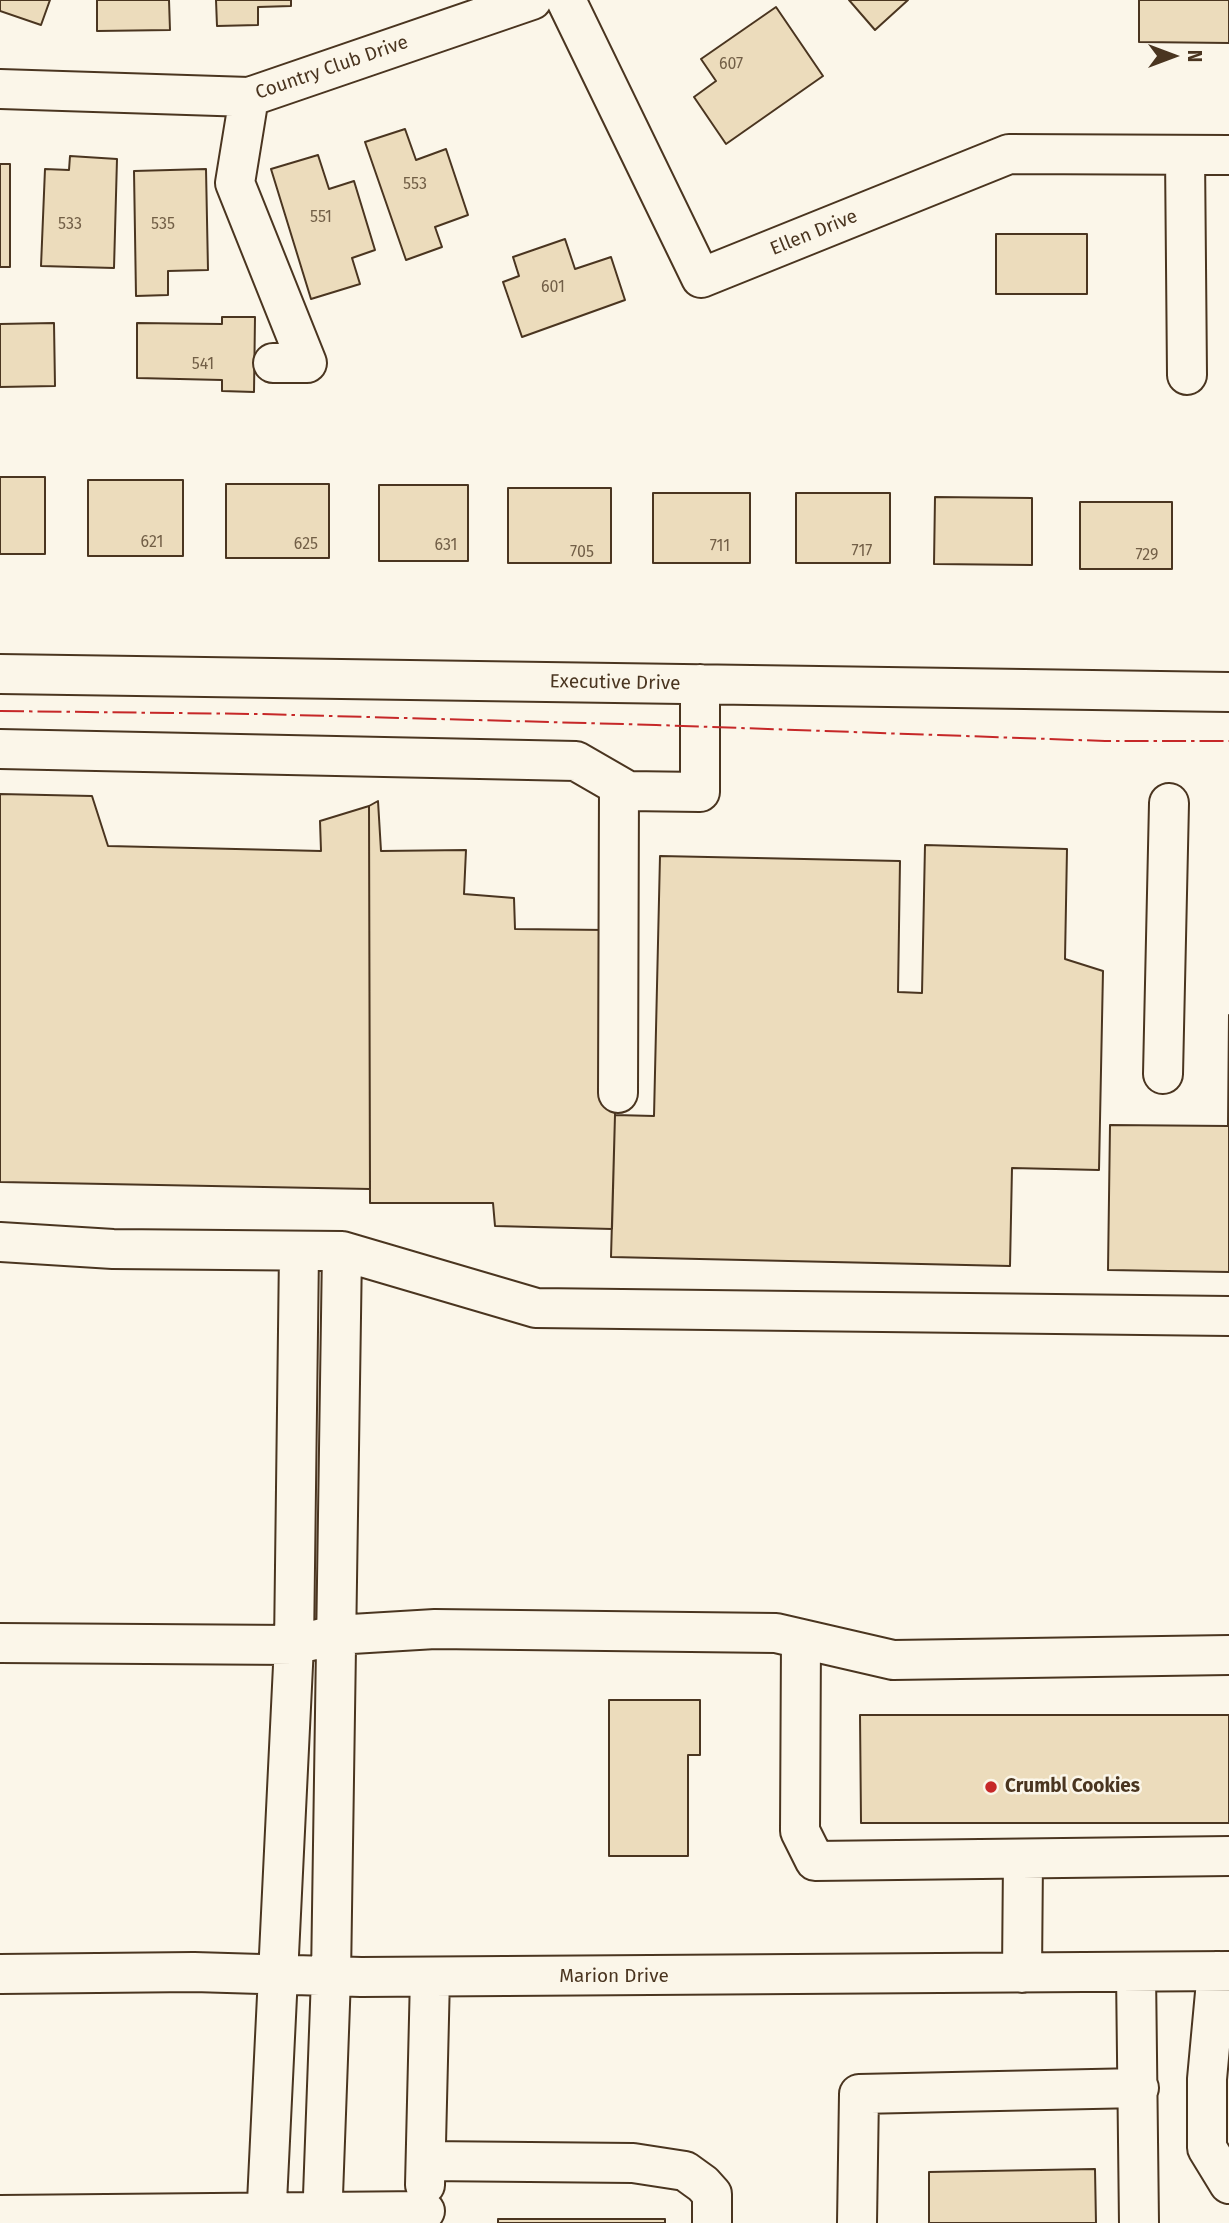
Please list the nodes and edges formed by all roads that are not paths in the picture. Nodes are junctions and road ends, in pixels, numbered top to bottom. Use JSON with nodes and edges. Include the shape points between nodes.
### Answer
{"nodes":[{"id":1,"x":531,"y":0,"type":"edge"},
{"id":2,"x":566,"y":0,"type":"edge"},
{"id":3,"x":0,"y":89,"type":"edge"},
{"id":4,"x":249,"y":97,"type":"junction"},
{"id":5,"x":1185,"y":155,"type":"junction"},
{"id":6,"x":1229,"y":155,"type":"edge"},
{"id":7,"x":273,"y":363,"type":"dead end"},
{"id":8,"x":1187,"y":375,"type":"dead end"},
{"id":9,"x":0,"y":674,"type":"edge"},
{"id":10,"x":699,"y":684,"type":"junction"},
{"id":11,"x":1229,"y":692,"type":"edge"},
{"id":12,"x":0,"y":749,"type":"edge"},
{"id":13,"x":619,"y":786,"type":"junction"},
{"id":14,"x":1169,"y":803,"type":"dead end"},
{"id":15,"x":1163,"y":1074,"type":"dead end"},
{"id":16,"x":618,"y":1093,"type":"dead end"},
{"id":17,"x":0,"y":1242,"type":"edge"},
{"id":18,"x":342,"y":1251,"type":"junction"},
{"id":19,"x":299,"y":1252,"type":"junction"},
{"id":20,"x":1229,"y":1316,"type":"edge"},
{"id":21,"x":335,"y":1635,"type":"junction"},
{"id":22,"x":801,"y":1639,"type":"junction"},
{"id":23,"x":0,"y":1643,"type":"edge"},
{"id":24,"x":294,"y":1645,"type":"junction"},
{"id":25,"x":1229,"y":1655,"type":"edge"},
{"id":26,"x":1229,"y":1856,"type":"edge"},
{"id":27,"x":1023,"y":1858,"type":"junction"},
{"id":28,"x":1223,"y":1971,"type":"edge"},
{"id":29,"x":1136,"y":1972,"type":"junction"},
{"id":30,"x":1021,"y":1973,"type":"junction"},
{"id":31,"x":0,"y":1974,"type":"edge"},
{"id":32,"x":279,"y":1977,"type":"junction"},
{"id":33,"x":331,"y":1977,"type":"junction"},
{"id":34,"x":430,"y":1977,"type":"junction"},
{"id":35,"x":1139,"y":2088,"type":"junction"},
{"id":36,"x":426,"y":2161,"type":"junction"},
{"id":37,"x":1229,"y":2184,"type":"edge"},
{"id":38,"x":425,"y":2217,"type":"edge"},
{"id":39,"x":4,"y":2218,"type":"edge"},
{"id":40,"x":322,"y":2218,"type":"edge"},
{"id":41,"x":164,"y":2219,"type":"edge"},
{"id":42,"x":266,"y":2219,"type":"edge"},
{"id":43,"x":712,"y":2223,"type":"edge"},
{"id":44,"x":857,"y":2223,"type":"edge"},
{"id":45,"x":1139,"y":2223,"type":"edge"}],
"edges":[{"from":1,"to":4,"type":"street","name":"Country Club Drive"},
{"from":2,"to":5,"type":"street","name":"Ellen Drive","via":[[701,278],[1009,154]]},
{"from":3,"to":4,"type":"street","name":"Country Club Drive"},
{"from":4,"to":7,"type":"street","via":[[234,183],[307,363]]},
{"from":5,"to":6,"type":"street","name":"Ellen Drive"},
{"from":5,"to":8,"type":"street"},
{"from":9,"to":10,"type":"street","name":"Executive Drive"},
{"from":10,"to":11,"type":"street","name":"Executive Drive"},
{"from":10,"to":13,"type":"street","via":[[699,792],[628,791]]},
{"from":12,"to":13,"type":"street","via":[[576,761]]},
{"from":13,"to":16,"type":"street"},
{"from":14,"to":15,"type":"street"},
{"from":17,"to":19,"type":"street"},
{"from":18,"to":19,"type":"street"},
{"from":18,"to":20,"type":"street","via":[[536,1308]]},
{"from":18,"to":21,"type":"street"},
{"from":19,"to":24,"type":"street"},
{"from":21,"to":22,"type":"street","via":[[435,1629],[776,1633]]},
{"from":21,"to":24,"type":"street"},
{"from":21,"to":33,"type":"street"},
{"from":22,"to":25,"type":"street","via":[[893,1660]]},
{"from":22,"to":27,"type":"street","via":[[800,1831],[815,1861]]},
{"from":23,"to":24,"type":"street"},
{"from":24,"to":32,"type":"street"},
{"from":26,"to":27,"type":"street"},
{"from":27,"to":30,"type":"street"},
{"from":28,"to":29,"type":"street","name":"Marion Drive"},
{"from":28,"to":37,"type":"street","via":[[1207,2079],[1207,2148]]},
{"from":29,"to":30,"type":"street","name":"Marion Drive"},
{"from":29,"to":35,"type":"street"},
{"from":30,"to":34,"type":"street","name":"Marion Drive"},
{"from":31,"to":32,"type":"street","name":"Marion Drive","via":[[194,1972]]},
{"from":32,"to":33,"type":"street","name":"Marion Drive"},
{"from":32,"to":42,"type":"street"},
{"from":33,"to":34,"type":"street","name":"Marion Drive"},
{"from":33,"to":40,"type":"street"},
{"from":34,"to":36,"type":"street"},
{"from":35,"to":44,"type":"street","via":[[859,2094]]},
{"from":35,"to":45,"type":"street"},
{"from":36,"to":38,"type":"street"},
{"from":36,"to":43,"type":"street","via":[[633,2163],[685,2171],[712,2194]]},
{"from":38,"to":40,"type":"street"},
{"from":39,"to":41,"type":"street"},
{"from":40,"to":42,"type":"street"},
{"from":41,"to":42,"type":"street"}]}
